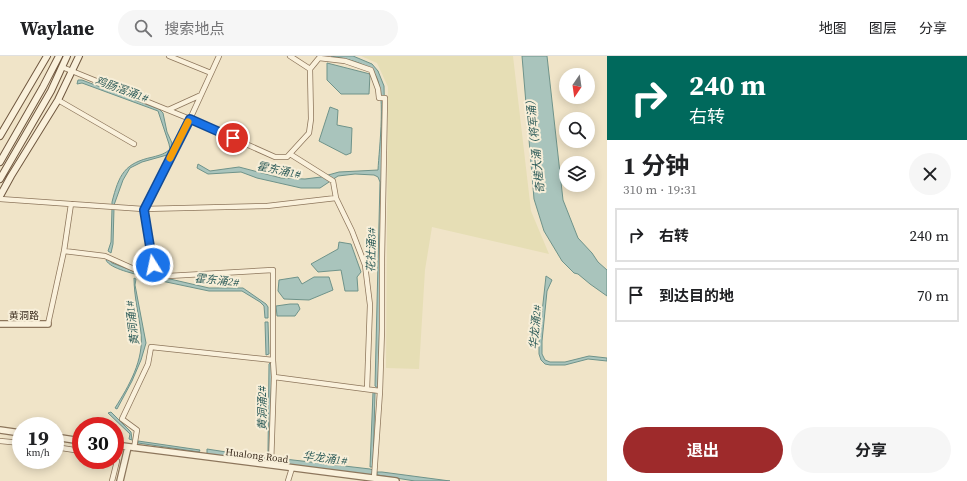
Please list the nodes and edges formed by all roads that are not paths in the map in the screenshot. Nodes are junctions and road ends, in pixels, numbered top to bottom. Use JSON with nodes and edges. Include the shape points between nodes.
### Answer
{"nodes":[{"id":1,"x":47,"y":56,"type":"edge"},
{"id":2,"x":59,"y":56,"type":"edge"},
{"id":3,"x":67,"y":56,"type":"edge"},
{"id":4,"x":79,"y":56,"type":"edge"},
{"id":5,"x":169,"y":56,"type":"edge"},
{"id":6,"x":219,"y":56,"type":"edge"},
{"id":7,"x":290,"y":56,"type":"edge"},
{"id":8,"x":62,"y":67,"type":"junction"},
{"id":9,"x":310,"y":69,"type":"junction"},
{"id":10,"x":72,"y":71,"type":"junction"},
{"id":11,"x":211,"y":72,"type":"junction"},
{"id":12,"x":200,"y":95,"type":"junction"},
{"id":13,"x":58,"y":100,"type":"junction"},
{"id":14,"x":168,"y":110,"type":"junction"},
{"id":15,"x":190,"y":119,"type":"junction"},
{"id":16,"x":0,"y":136,"type":"edge"},
{"id":17,"x":134,"y":144,"type":"dead end"},
{"id":18,"x":290,"y":154,"type":"junction"},
{"id":19,"x":0,"y":162,"type":"edge"},
{"id":20,"x":0,"y":179,"type":"edge"},
{"id":21,"x":0,"y":197,"type":"edge"},
{"id":22,"x":336,"y":198,"type":"junction"},
{"id":23,"x":71,"y":204,"type":"junction"},
{"id":24,"x":144,"y":210,"type":"junction"},
{"id":25,"x":64,"y":252,"type":"junction"},
{"id":26,"x":148,"y":269,"type":"junction"},
{"id":27,"x":0,"y":324,"type":"edge"},
{"id":28,"x":48,"y":324,"type":"joint"},
{"id":29,"x":273,"y":360,"type":"junction"},
{"id":30,"x":274,"y":377,"type":"junction"},
{"id":31,"x":367,"y":389,"type":"junction"},
{"id":32,"x":377,"y":391,"type":"junction"},
{"id":33,"x":0,"y":430,"type":"edge"},
{"id":34,"x":12,"y":432,"type":"edge"},
{"id":35,"x":0,"y":441,"type":"edge"},
{"id":36,"x":12,"y":442,"type":"edge"},
{"id":37,"x":124,"y":447,"type":"edge"},
{"id":38,"x":131,"y":448,"type":"junction"},
{"id":39,"x":271,"y":466,"type":"junction"},
{"id":40,"x":292,"y":468,"type":"junction"},
{"id":41,"x":115,"y":469,"type":"edge"},
{"id":42,"x":375,"y":480,"type":"edge"},
{"id":43,"x":388,"y":480,"type":"edge"},
{"id":44,"x":112,"y":481,"type":"edge"},
{"id":45,"x":120,"y":481,"type":"edge"},
{"id":46,"x":288,"y":481,"type":"edge"},
{"id":47,"x":396,"y":481,"type":"edge"}],
"edges":[{"from":1,"to":16,"type":"main road"},
{"from":2,"to":19,"type":"main road"},
{"from":3,"to":8,"type":"main road"},
{"from":4,"to":10,"type":"main road"},
{"from":5,"to":11,"type":"street"},
{"from":6,"to":11,"type":"street"},
{"from":7,"to":9,"type":"street"},
{"from":8,"to":10,"type":"street"},
{"from":8,"to":20,"type":"main road"},
{"from":9,"to":18,"type":"street","via":[[309,133]]},
{"from":9,"to":32,"type":"street","via":[[319,58],[344,61],[371,70],[379,98],[382,98],[385,132],[382,329]]},
{"from":10,"to":13,"type":"main road"},
{"from":10,"to":14,"type":"street"},
{"from":11,"to":12,"type":"street"},
{"from":12,"to":14,"type":"street"},
{"from":12,"to":15,"type":"street"},
{"from":13,"to":17,"type":"street"},
{"from":13,"to":21,"type":"main road"},
{"from":14,"to":15,"type":"street"},
{"from":15,"to":18,"type":"street","via":[[276,157],[287,158]]},
{"from":15,"to":24,"type":"street"},
{"from":18,"to":22,"type":"street","via":[[332,181]]},
{"from":21,"to":23,"type":"street"},
{"from":22,"to":24,"type":"street","via":[[267,206]]},
{"from":22,"to":31,"type":"street","via":[[365,265],[370,305]]},
{"from":23,"to":24,"type":"street"},
{"from":23,"to":25,"type":"street"},
{"from":24,"to":26,"type":"street","via":[[153,265]]},
{"from":25,"to":26,"type":"street","via":[[105,256],[143,273]]},
{"from":25,"to":28,"type":"street"},
{"from":26,"to":29,"type":"street","via":[[168,276],[273,270]]},
{"from":27,"to":28,"type":"street","name":"黄洞路"},
{"from":29,"to":30,"type":"street"},
{"from":29,"to":38,"type":"street","via":[[151,347],[148,364],[122,419],[137,430]]},
{"from":30,"to":31,"type":"street"},
{"from":30,"to":39,"type":"street"},
{"from":31,"to":32,"type":"street"},
{"from":32,"to":42,"type":"street"},
{"from":33,"to":34,"type":"street"},
{"from":35,"to":36,"type":"street"},
{"from":37,"to":38,"type":"street","name":"Hualong Road"},
{"from":38,"to":39,"type":"street","name":"Hualong Road"},
{"from":38,"to":45,"type":"street"},
{"from":39,"to":40,"type":"street","name":"Hualong Road"},
{"from":40,"to":42,"type":"street","name":"Hualong Road"},
{"from":40,"to":46,"type":"street"},
{"from":41,"to":44,"type":"street"},
{"from":42,"to":43,"type":"street","name":"Hualong Road"},
{"from":43,"to":47,"type":"street","name":"Hualong Road"}]}
